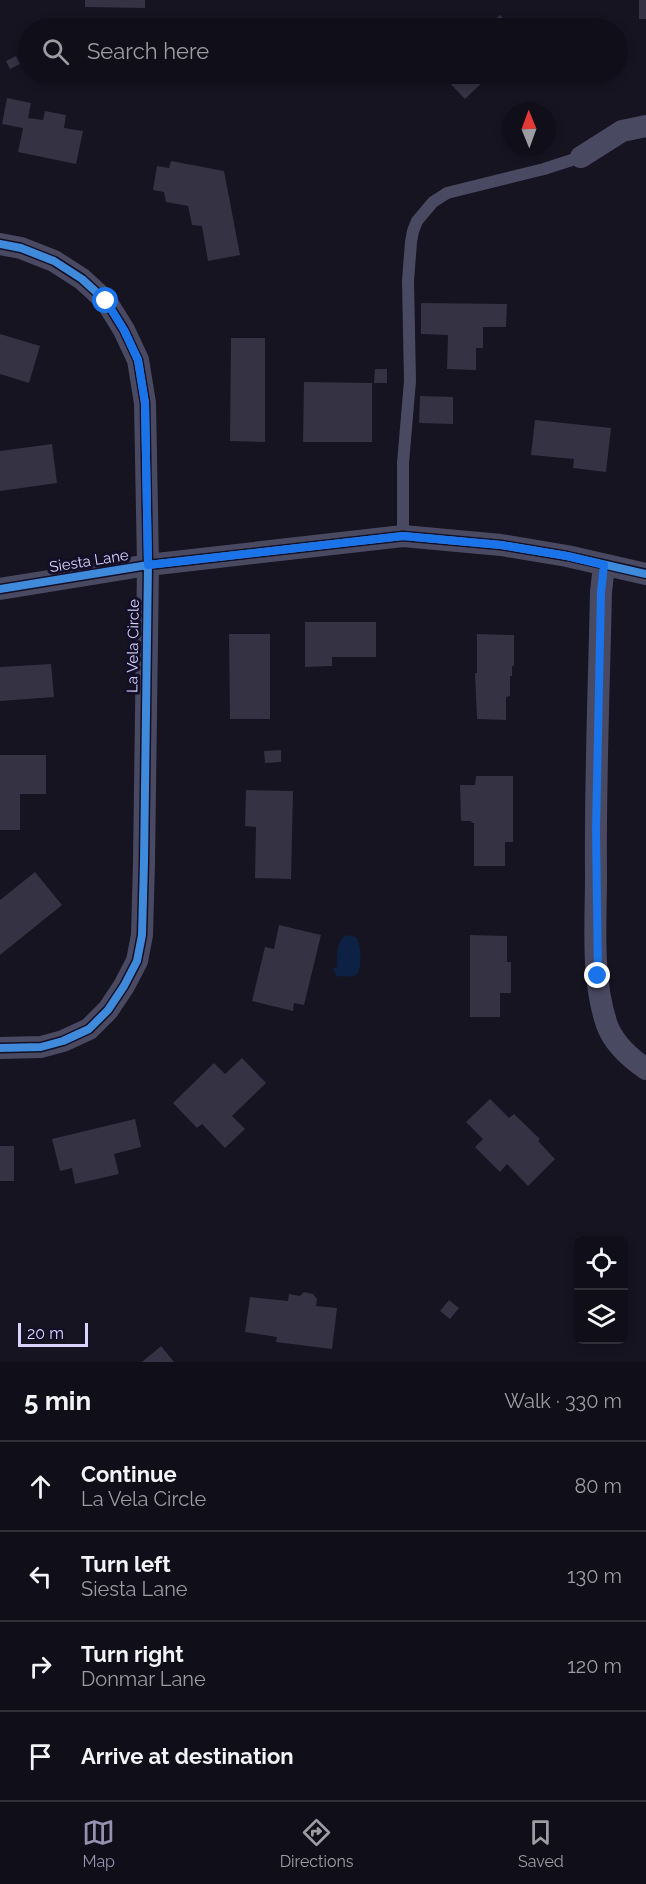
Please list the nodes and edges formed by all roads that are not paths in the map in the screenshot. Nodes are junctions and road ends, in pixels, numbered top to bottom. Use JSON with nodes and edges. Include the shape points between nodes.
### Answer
{"nodes":[{"id":1,"x":646,"y":126,"type":"edge"},
{"id":2,"x":581,"y":157,"type":"joint"},
{"id":3,"x":0,"y":244,"type":"edge"},
{"id":4,"x":403,"y":536,"type":"junction"},
{"id":5,"x":148,"y":565,"type":"junction"},
{"id":6,"x":604,"y":565,"type":"junction"},
{"id":7,"x":646,"y":574,"type":"edge"},
{"id":8,"x":0,"y":589,"type":"edge"},
{"id":9,"x":0,"y":1048,"type":"edge"},
{"id":10,"x":639,"y":1064,"type":"edge"}],
"edges":[{"from":1,"to":2,"type":"street","via":[[622,131]]},
{"from":2,"to":4,"type":"lane","via":[[447,193],[417,221],[408,282],[410,381]]},
{"from":3,"to":5,"type":"street","name":"La Vela Circle","via":[[54,261],[106,301],[138,360],[145,403]]},
{"from":4,"to":5,"type":"street","name":"Siesta Lane"},
{"from":4,"to":6,"type":"street","name":"Siesta Lane","via":[[501,545]]},
{"from":5,"to":8,"type":"street","name":"Siesta Lane"},
{"from":5,"to":9,"type":"street","name":"La Vela Circle","via":[[142,935],[137,961],[108,1010],[89,1029],[41,1047]]},
{"from":6,"to":7,"type":"street","name":"Siesta Lane"},
{"from":6,"to":10,"type":"street","via":[[596,830],[598,976],[608,1028]]}]}
